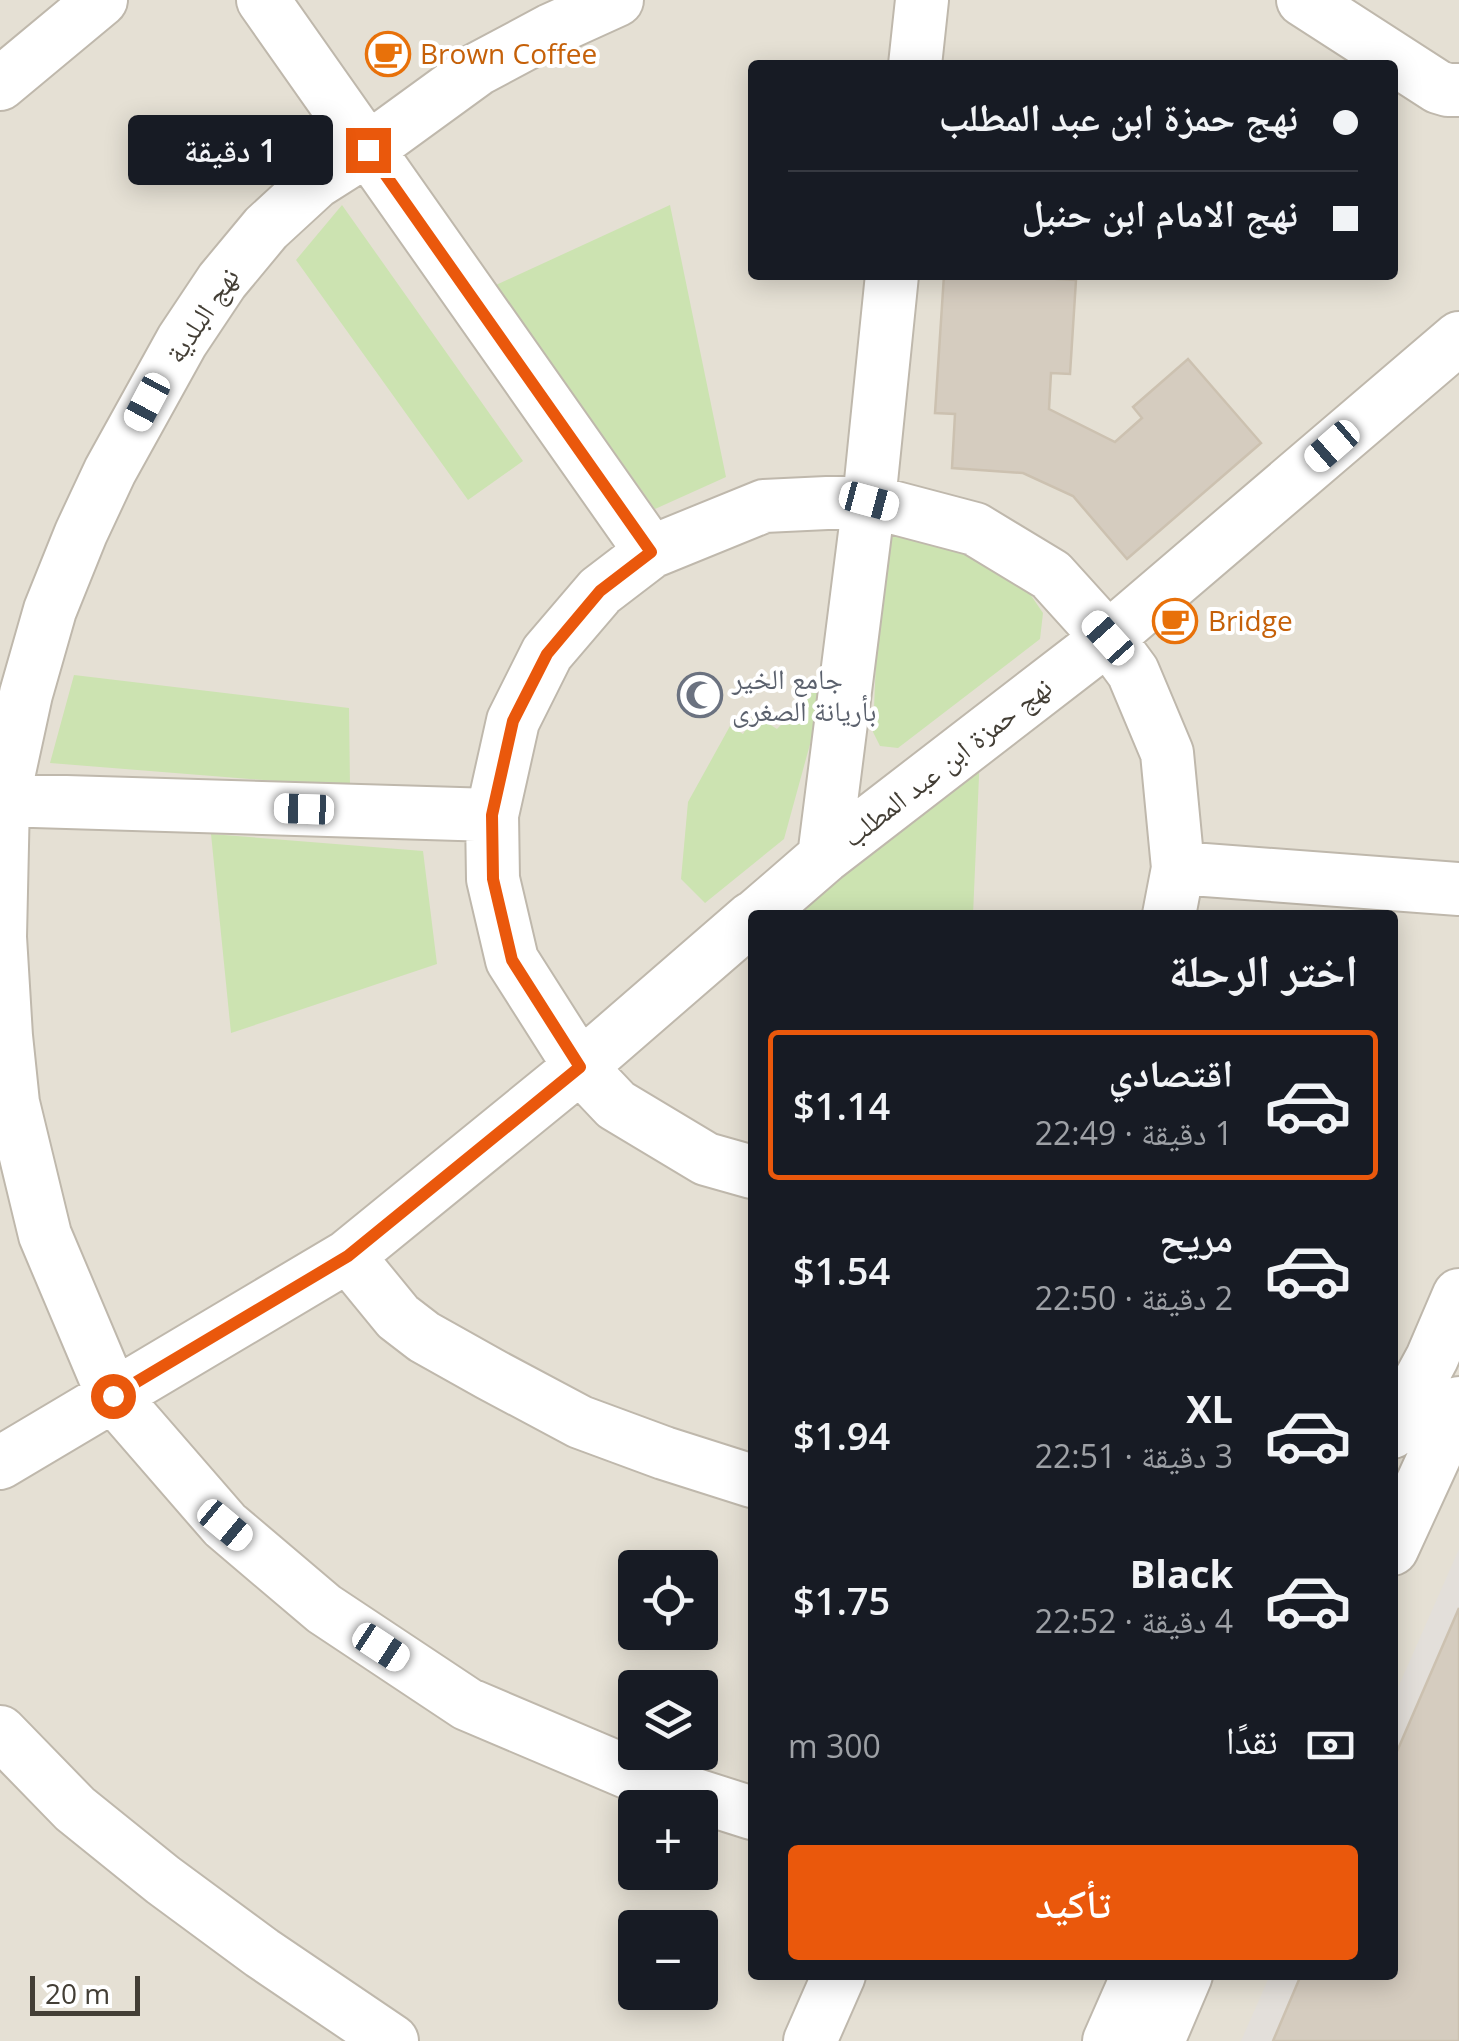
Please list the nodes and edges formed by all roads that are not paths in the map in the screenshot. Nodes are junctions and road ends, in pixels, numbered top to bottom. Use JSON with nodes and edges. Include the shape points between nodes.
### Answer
{"nodes":[{"id":1,"x":101,"y":0,"type":"edge"},
{"id":2,"x":262,"y":0,"type":"edge"},
{"id":3,"x":617,"y":0,"type":"edge"},
{"id":4,"x":922,"y":0,"type":"edge"},
{"id":5,"x":1302,"y":0,"type":"edge"},
{"id":6,"x":916,"y":60,"type":"edge"},
{"id":7,"x":1396,"y":60,"type":"edge"},
{"id":8,"x":1398,"y":61,"type":"edge"},
{"id":9,"x":0,"y":84,"type":"edge"},
{"id":10,"x":1459,"y":90,"type":"edge"},
{"id":11,"x":368,"y":150,"type":"junction"},
{"id":12,"x":891,"y":280,"type":"edge"},
{"id":13,"x":1459,"y":338,"type":"edge"},
{"id":14,"x":869,"y":501,"type":"junction"},
{"id":15,"x":651,"y":552,"type":"junction"},
{"id":16,"x":1108,"y":638,"type":"junction"},
{"id":17,"x":2,"y":800,"type":"edge"},
{"id":18,"x":492,"y":815,"type":"junction"},
{"id":19,"x":824,"y":857,"type":"junction"},
{"id":20,"x":1456,"y":882,"type":"edge"},
{"id":21,"x":1173,"y":892,"type":"edge"},
{"id":22,"x":762,"y":910,"type":"edge"},
{"id":23,"x":748,"y":922,"type":"edge"},
{"id":24,"x":580,"y":1067,"type":"junction"},
{"id":25,"x":748,"y":1171,"type":"edge"},
{"id":26,"x":348,"y":1256,"type":"junction"},
{"id":27,"x":1459,"y":1296,"type":"edge"},
{"id":28,"x":113,"y":1396,"type":"junction"},
{"id":29,"x":1459,"y":1404,"type":"edge"},
{"id":30,"x":1398,"y":1421,"type":"edge"},
{"id":31,"x":0,"y":1463,"type":"edge"},
{"id":32,"x":748,"y":1479,"type":"edge"},
{"id":33,"x":1398,"y":1535,"type":"edge"},
{"id":34,"x":0,"y":1732,"type":"edge"},
{"id":35,"x":748,"y":1812,"type":"edge"},
{"id":36,"x":837,"y":1980,"type":"edge"},
{"id":37,"x":1136,"y":1980,"type":"edge"},
{"id":38,"x":1184,"y":1980,"type":"edge"},
{"id":39,"x":392,"y":2041,"type":"edge"},
{"id":40,"x":810,"y":2041,"type":"edge"},
{"id":41,"x":1108,"y":2041,"type":"edge"},
{"id":42,"x":1158,"y":2041,"type":"edge"}],
"edges":[{"from":1,"to":9,"type":"street"},
{"from":2,"to":11,"type":"street"},
{"from":3,"to":11,"type":"street","name":"نهج البلدية","via":[[478,69]]},
{"from":4,"to":6,"type":"street"},
{"from":5,"to":7,"type":"street"},
{"from":8,"to":10,"type":"street","via":[[1438,87]]},
{"from":11,"to":15,"type":"street"},
{"from":11,"to":17,"type":"street","name":"نهج البلدية","via":[[316,182],[266,228],[222,281],[147,402],[50,610]]},
{"from":12,"to":14,"type":"street"},
{"from":13,"to":16,"type":"street","name":"نهج حمزة ابن عبد المطلب"},
{"from":14,"to":15,"type":"street","via":[[764,506]]},
{"from":14,"to":16,"type":"street","via":[[974,528],[1051,575]]},
{"from":14,"to":19,"type":"street"},
{"from":15,"to":18,"type":"street","via":[[600,591],[547,654],[513,721]]},
{"from":16,"to":19,"type":"street","name":"نهج حمزة ابن عبد المطلب"},
{"from":16,"to":21,"type":"street","via":[[1133,672],[1167,753]]},
{"from":17,"to":18,"type":"street"},
{"from":17,"to":28,"type":"street","name":"نهج البلدية","via":[[0,937],[13,1103],[45,1235]]},
{"from":18,"to":24,"type":"street","via":[[493,879],[512,960]]},
{"from":19,"to":22,"type":"street","name":"نهج حمزة ابن عبد المطلب"},
{"from":20,"to":21,"type":"street"},
{"from":23,"to":24,"type":"street","name":"نهج حمزة ابن عبد المطلب"},
{"from":24,"to":25,"type":"street","via":[[616,1105],[706,1159]]},
{"from":24,"to":26,"type":"street","name":"نهج حمزة ابن عبد المطلب"},
{"from":26,"to":28,"type":"street","name":"نهج حمزة ابن عبد المطلب"},
{"from":26,"to":32,"type":"street","via":[[398,1317],[490,1374],[580,1422]]},
{"from":27,"to":30,"type":"street"},
{"from":28,"to":31,"type":"street","name":"نهج حمزة ابن عبد المطلب"},
{"from":28,"to":35,"type":"street","name":"نهج البلدية","via":[[225,1525],[324,1609],[467,1704],[640,1777]]},
{"from":29,"to":33,"type":"street"},
{"from":34,"to":39,"type":"street","via":[[75,1809],[163,1880]]},
{"from":36,"to":40,"type":"street"},
{"from":37,"to":41,"type":"street"},
{"from":38,"to":42,"type":"street"}]}
